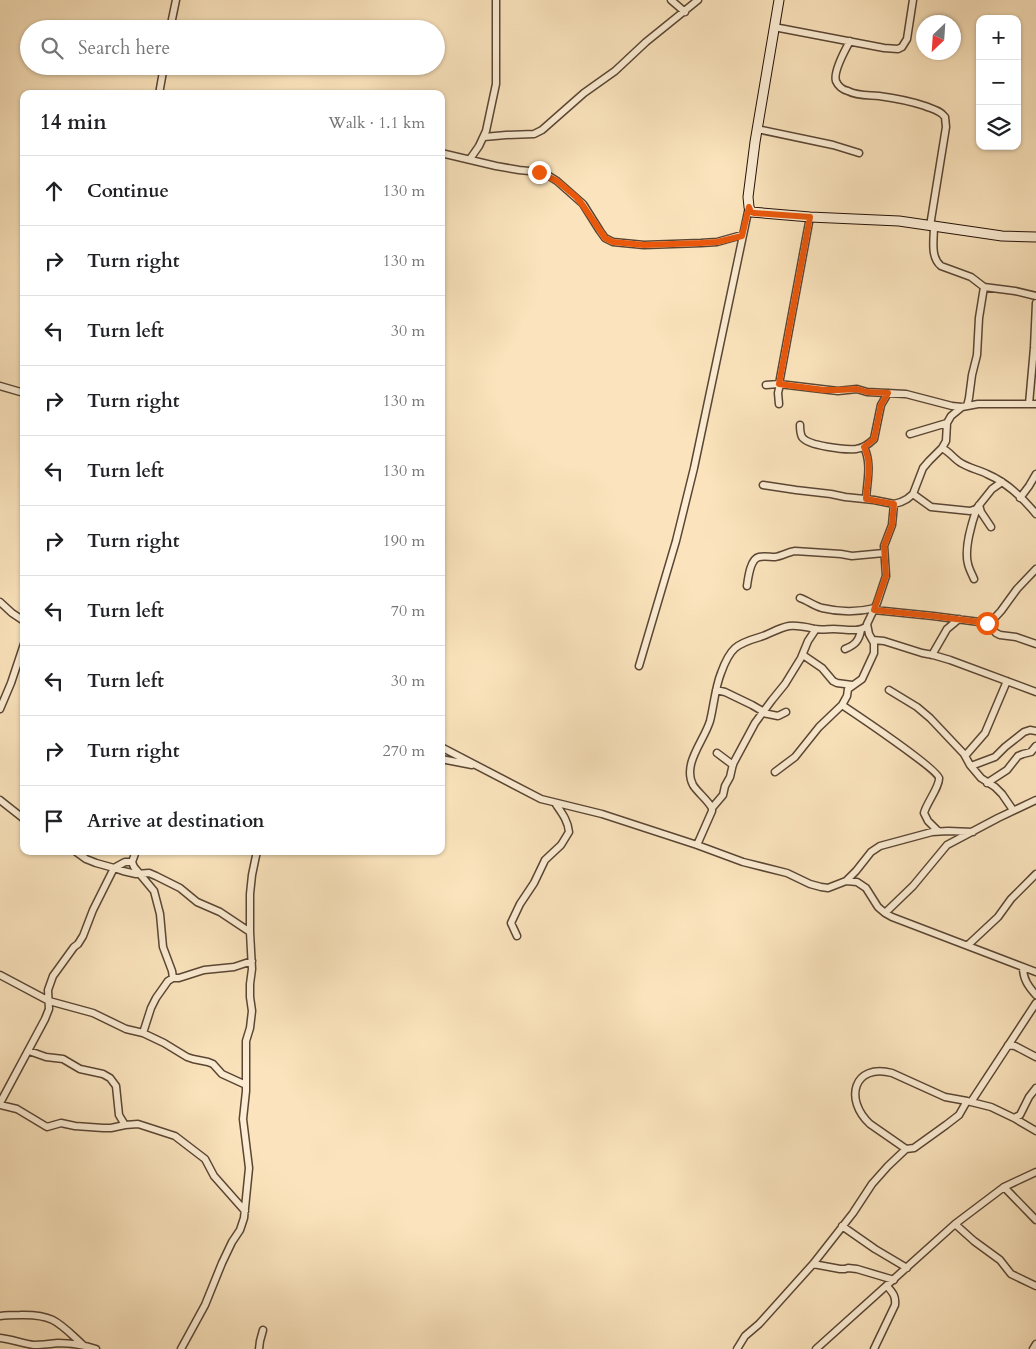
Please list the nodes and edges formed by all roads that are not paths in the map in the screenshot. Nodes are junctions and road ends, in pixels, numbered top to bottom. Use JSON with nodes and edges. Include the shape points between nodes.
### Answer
{"nodes":[{"id":1,"x":176,"y":0,"type":"edge"},
{"id":2,"x":496,"y":0,"type":"edge"},
{"id":3,"x":671,"y":0,"type":"edge"},
{"id":4,"x":695,"y":0,"type":"edge"},
{"id":5,"x":779,"y":0,"type":"edge"},
{"id":6,"x":914,"y":0,"type":"edge"},
{"id":7,"x":685,"y":12,"type":"junction"},
{"id":8,"x":172,"y":20,"type":"edge"},
{"id":9,"x":774,"y":27,"type":"junction"},
{"id":10,"x":850,"y":41,"type":"junction"},
{"id":11,"x":163,"y":75,"type":"edge"},
{"id":12,"x":161,"y":90,"type":"edge"},
{"id":13,"x":758,"y":129,"type":"junction"},
{"id":14,"x":484,"y":137,"type":"junction"},
{"id":15,"x":859,"y":153,"type":"dead end"},
{"id":16,"x":445,"y":154,"type":"edge"},
{"id":17,"x":470,"y":159,"type":"junction"},
{"id":18,"x":749,"y":207,"type":"junction"},
{"id":19,"x":810,"y":217,"type":"junction"},
{"id":20,"x":932,"y":226,"type":"junction"},
{"id":21,"x":742,"y":236,"type":"junction"},
{"id":22,"x":1036,"y":237,"type":"edge"},
{"id":23,"x":984,"y":287,"type":"junction"},
{"id":24,"x":1036,"y":296,"type":"edge"},
{"id":25,"x":1036,"y":303,"type":"edge"},
{"id":26,"x":779,"y":384,"type":"junction"},
{"id":27,"x":766,"y":385,"type":"dead end"},
{"id":28,"x":2,"y":388,"type":"edge"},
{"id":29,"x":20,"y":392,"type":"edge"},
{"id":30,"x":888,"y":393,"type":"junction"},
{"id":31,"x":779,"y":404,"type":"dead end"},
{"id":32,"x":1032,"y":404,"type":"edge"},
{"id":33,"x":964,"y":406,"type":"junction"},
{"id":34,"x":947,"y":423,"type":"junction"},
{"id":35,"x":800,"y":425,"type":"dead end"},
{"id":36,"x":910,"y":434,"type":"dead end"},
{"id":37,"x":864,"y":447,"type":"junction"},
{"id":38,"x":942,"y":448,"type":"junction"},
{"id":39,"x":1036,"y":474,"type":"edge"},
{"id":40,"x":1002,"y":482,"type":"junction"},
{"id":41,"x":763,"y":485,"type":"dead end"},
{"id":42,"x":913,"y":494,"type":"junction"},
{"id":43,"x":1020,"y":498,"type":"junction"},
{"id":44,"x":866,"y":499,"type":"junction"},
{"id":45,"x":894,"y":504,"type":"junction"},
{"id":46,"x":978,"y":506,"type":"junction"},
{"id":47,"x":1036,"y":514,"type":"edge"},
{"id":48,"x":991,"y":527,"type":"dead end"},
{"id":49,"x":884,"y":553,"type":"junction"},
{"id":50,"x":1036,"y":569,"type":"edge"},
{"id":51,"x":974,"y":579,"type":"dead end"},
{"id":52,"x":747,"y":586,"type":"dead end"},
{"id":53,"x":800,"y":598,"type":"dead end"},
{"id":54,"x":0,"y":602,"type":"edge"},
{"id":55,"x":875,"y":609,"type":"junction"},
{"id":56,"x":20,"y":618,"type":"edge"},
{"id":57,"x":959,"y":620,"type":"junction"},
{"id":58,"x":989,"y":624,"type":"junction"},
{"id":59,"x":864,"y":628,"type":"junction"},
{"id":60,"x":816,"y":629,"type":"junction"},
{"id":61,"x":873,"y":640,"type":"junction"},
{"id":62,"x":1036,"y":644,"type":"edge"},
{"id":63,"x":845,"y":649,"type":"dead end"},
{"id":64,"x":803,"y":655,"type":"junction"},
{"id":65,"x":932,"y":655,"type":"junction"},
{"id":66,"x":20,"y":656,"type":"edge"},
{"id":67,"x":639,"y":666,"type":"dead end"},
{"id":68,"x":1007,"y":681,"type":"junction"},
{"id":69,"x":852,"y":685,"type":"junction"},
{"id":70,"x":716,"y":690,"type":"junction"},
{"id":71,"x":889,"y":690,"type":"dead end"},
{"id":72,"x":1036,"y":692,"type":"edge"},
{"id":73,"x":2,"y":701,"type":"edge"},
{"id":74,"x":842,"y":705,"type":"junction"},
{"id":75,"x":0,"y":708,"type":"edge"},
{"id":76,"x":763,"y":712,"type":"junction"},
{"id":77,"x":786,"y":712,"type":"dead end"},
{"id":78,"x":1036,"y":732,"type":"edge"},
{"id":79,"x":1036,"y":746,"type":"edge"},
{"id":80,"x":445,"y":749,"type":"edge"},
{"id":81,"x":717,"y":753,"type":"dead end"},
{"id":82,"x":965,"y":756,"type":"junction"},
{"id":83,"x":445,"y":760,"type":"edge"},
{"id":84,"x":733,"y":765,"type":"junction"},
{"id":85,"x":480,"y":766,"type":"junction"},
{"id":86,"x":971,"y":766,"type":"junction"},
{"id":87,"x":775,"y":772,"type":"dead end"},
{"id":88,"x":987,"y":783,"type":"junction"},
{"id":89,"x":0,"y":800,"type":"edge"},
{"id":90,"x":1036,"y":800,"type":"edge"},
{"id":91,"x":555,"y":803,"type":"junction"},
{"id":92,"x":712,"y":808,"type":"junction"},
{"id":93,"x":1013,"y":810,"type":"junction"},
{"id":94,"x":20,"y":812,"type":"edge"},
{"id":95,"x":938,"y":831,"type":"junction"},
{"id":96,"x":974,"y":832,"type":"junction"},
{"id":97,"x":697,"y":845,"type":"junction"},
{"id":98,"x":81,"y":855,"type":"edge"},
{"id":99,"x":135,"y":855,"type":"edge"},
{"id":100,"x":256,"y":855,"type":"edge"},
{"id":101,"x":132,"y":862,"type":"junction"},
{"id":102,"x":114,"y":868,"type":"junction"},
{"id":103,"x":140,"y":873,"type":"junction"},
{"id":104,"x":1036,"y":874,"type":"edge"},
{"id":105,"x":846,"y":881,"type":"junction"},
{"id":106,"x":885,"y":913,"type":"junction"},
{"id":107,"x":250,"y":932,"type":"junction"},
{"id":108,"x":517,"y":936,"type":"dead end"},
{"id":109,"x":968,"y":946,"type":"junction"},
{"id":110,"x":252,"y":961,"type":"junction"},
{"id":111,"x":1023,"y":967,"type":"junction"},
{"id":112,"x":1036,"y":972,"type":"edge"},
{"id":113,"x":0,"y":976,"type":"edge"},
{"id":114,"x":174,"y":978,"type":"junction"},
{"id":115,"x":1036,"y":995,"type":"edge"},
{"id":116,"x":49,"y":1001,"type":"junction"},
{"id":117,"x":1036,"y":1003,"type":"edge"},
{"id":118,"x":143,"y":1033,"type":"junction"},
{"id":119,"x":1008,"y":1044,"type":"junction"},
{"id":120,"x":29,"y":1051,"type":"junction"},
{"id":121,"x":1036,"y":1057,"type":"edge"},
{"id":122,"x":246,"y":1085,"type":"junction"},
{"id":123,"x":1036,"y":1088,"type":"edge"},
{"id":124,"x":969,"y":1101,"type":"junction"},
{"id":125,"x":0,"y":1104,"type":"edge"},
{"id":126,"x":1014,"y":1118,"type":"junction"},
{"id":127,"x":125,"y":1125,"type":"junction"},
{"id":128,"x":1036,"y":1131,"type":"edge"},
{"id":129,"x":906,"y":1149,"type":"junction"},
{"id":130,"x":1036,"y":1172,"type":"edge"},
{"id":131,"x":1004,"y":1187,"type":"junction"},
{"id":132,"x":244,"y":1211,"type":"junction"},
{"id":133,"x":1036,"y":1220,"type":"edge"},
{"id":134,"x":955,"y":1224,"type":"junction"},
{"id":135,"x":842,"y":1226,"type":"junction"},
{"id":136,"x":813,"y":1264,"type":"junction"},
{"id":137,"x":907,"y":1268,"type":"junction"},
{"id":138,"x":894,"y":1280,"type":"junction"},
{"id":139,"x":887,"y":1286,"type":"junction"},
{"id":140,"x":1036,"y":1286,"type":"edge"},
{"id":141,"x":1,"y":1315,"type":"edge"},
{"id":142,"x":263,"y":1330,"type":"dead end"},
{"id":143,"x":0,"y":1338,"type":"edge"},
{"id":144,"x":1036,"y":1344,"type":"edge"},
{"id":145,"x":80,"y":1346,"type":"edge"},
{"id":146,"x":96,"y":1349,"type":"edge"},
{"id":147,"x":180,"y":1349,"type":"edge"},
{"id":148,"x":259,"y":1349,"type":"edge"},
{"id":149,"x":737,"y":1349,"type":"edge"},
{"id":150,"x":816,"y":1349,"type":"edge"},
{"id":151,"x":874,"y":1349,"type":"edge"},
{"id":152,"x":1033,"y":1349,"type":"edge"}],
"edges":[{"from":1,"to":8,"type":"street"},
{"from":2,"to":14,"type":"street","via":[[496,84]]},
{"from":3,"to":7,"type":"street"},
{"from":4,"to":7,"type":"street"},
{"from":5,"to":9,"type":"street"},
{"from":6,"to":10,"type":"street","via":[[907,39],[902,47],[884,48]]},
{"from":7,"to":14,"type":"street","via":[[542,130],[534,134]]},
{"from":9,"to":10,"type":"street"},
{"from":9,"to":13,"type":"street"},
{"from":10,"to":20,"type":"street","via":[[836,72],[837,83],[841,87],[856,94],[915,103],[940,111],[945,117]]},
{"from":11,"to":12,"type":"street"},
{"from":13,"to":15,"type":"street"},
{"from":13,"to":18,"type":"street"},
{"from":14,"to":17,"type":"street"},
{"from":16,"to":17,"type":"street"},
{"from":17,"to":21,"type":"street","via":[[549,176],[576,197],[605,238],[613,242],[644,245],[717,242]]},
{"from":18,"to":19,"type":"street","via":[[754,213]]},
{"from":18,"to":21,"type":"street"},
{"from":19,"to":20,"type":"street"},
{"from":19,"to":26,"type":"street"},
{"from":20,"to":22,"type":"street","via":[[1002,236]]},
{"from":20,"to":23,"type":"street","via":[[934,256],[938,264],[971,277]]},
{"from":21,"to":67,"type":"street","via":[[694,468]]},
{"from":23,"to":24,"type":"street"},
{"from":23,"to":33,"type":"street","via":[[977,355]]},
{"from":25,"to":32,"type":"street"},
{"from":26,"to":27,"type":"street"},
{"from":26,"to":30,"type":"street"},
{"from":26,"to":31,"type":"street"},
{"from":28,"to":29,"type":"street"},
{"from":30,"to":33,"type":"street"},
{"from":30,"to":37,"type":"street","via":[[881,405],[874,439]]},
{"from":32,"to":33,"type":"street"},
{"from":33,"to":34,"type":"street"},
{"from":34,"to":36,"type":"street"},
{"from":34,"to":38,"type":"street","via":[[946,441]]},
{"from":35,"to":37,"type":"street","via":[[802,438],[814,444],[844,449]]},
{"from":37,"to":44,"type":"street","via":[[869,471]]},
{"from":38,"to":40,"type":"street","via":[[963,464]]},
{"from":38,"to":42,"type":"street","via":[[922,468]]},
{"from":39,"to":43,"type":"street"},
{"from":40,"to":43,"type":"street"},
{"from":40,"to":46,"type":"street"},
{"from":41,"to":44,"type":"street"},
{"from":42,"to":45,"type":"street"},
{"from":42,"to":46,"type":"street","via":[[935,508],[970,511]]},
{"from":43,"to":47,"type":"street"},
{"from":44,"to":45,"type":"street"},
{"from":45,"to":49,"type":"street"},
{"from":46,"to":48,"type":"street"},
{"from":46,"to":51,"type":"street","via":[[967,554]]},
{"from":49,"to":52,"type":"street","via":[[852,556],[790,551],[775,557],[758,557],[749,572]]},
{"from":49,"to":55,"type":"street","via":[[886,576]]},
{"from":50,"to":58,"type":"street"},
{"from":53,"to":55,"type":"street","via":[[837,610]]},
{"from":54,"to":56,"type":"street"},
{"from":55,"to":57,"type":"street"},
{"from":55,"to":59,"type":"street"},
{"from":57,"to":58,"type":"street"},
{"from":57,"to":65,"type":"street","via":[[944,632]]},
{"from":58,"to":62,"type":"street","via":[[1000,635]]},
{"from":59,"to":60,"type":"street"},
{"from":59,"to":61,"type":"street"},
{"from":59,"to":63,"type":"street","via":[[856,643]]},
{"from":60,"to":64,"type":"street"},
{"from":60,"to":70,"type":"street","via":[[786,627],[742,642],[728,656]]},
{"from":61,"to":65,"type":"street"},
{"from":61,"to":69,"type":"street","via":[[871,661],[862,679]]},
{"from":64,"to":69,"type":"street","via":[[822,668],[833,682]]},
{"from":64,"to":76,"type":"street"},
{"from":65,"to":68,"type":"street"},
{"from":66,"to":73,"type":"street"},
{"from":68,"to":72,"type":"street"},
{"from":68,"to":82,"type":"street","via":[[985,733]]},
{"from":69,"to":74,"type":"street"},
{"from":70,"to":76,"type":"street","via":[[752,704]]},
{"from":70,"to":92,"type":"street","via":[[710,722],[690,765],[694,786]]},
{"from":71,"to":82,"type":"street","via":[[930,718]]},
{"from":73,"to":75,"type":"street"},
{"from":74,"to":87,"type":"street","via":[[819,727],[795,758]]},
{"from":74,"to":95,"type":"street","via":[[938,774],[937,785],[924,813]]},
{"from":76,"to":77,"type":"street","via":[[778,716]]},
{"from":76,"to":84,"type":"street"},
{"from":78,"to":86,"type":"street","via":[[1024,732],[995,757]]},
{"from":79,"to":88,"type":"street","via":[[1033,751],[1018,756],[1007,770]]},
{"from":80,"to":85,"type":"street"},
{"from":81,"to":84,"type":"street"},
{"from":82,"to":86,"type":"street"},
{"from":83,"to":85,"type":"street"},
{"from":84,"to":92,"type":"street","via":[[723,794]]},
{"from":85,"to":91,"type":"street","via":[[531,794]]},
{"from":86,"to":88,"type":"street"},
{"from":88,"to":93,"type":"street","via":[[999,790]]},
{"from":89,"to":94,"type":"street"},
{"from":90,"to":93,"type":"street"},
{"from":91,"to":97,"type":"street","via":[[602,814]]},
{"from":91,"to":108,"type":"street","via":[[567,822],[568,834],[546,860],[514,914],[511,923]]},
{"from":92,"to":97,"type":"street"},
{"from":93,"to":96,"type":"street"},
{"from":95,"to":96,"type":"street"},
{"from":95,"to":105,"type":"street","via":[[880,846]]},
{"from":96,"to":106,"type":"street","via":[[947,845]]},
{"from":97,"to":105,"type":"street","via":[[821,887],[828,888]]},
{"from":98,"to":102,"type":"street"},
{"from":99,"to":101,"type":"street"},
{"from":100,"to":107,"type":"street","via":[[250,894]]},
{"from":101,"to":102,"type":"street"},
{"from":101,"to":103,"type":"street"},
{"from":102,"to":103,"type":"street"},
{"from":102,"to":116,"type":"street","via":[[83,936],[53,976],[48,990]]},
{"from":103,"to":107,"type":"street","via":[[149,873],[180,888],[197,902],[220,912]]},
{"from":103,"to":114,"type":"street","via":[[154,891],[163,947]]},
{"from":104,"to":109,"type":"street"},
{"from":105,"to":106,"type":"street","via":[[857,882],[866,888]]},
{"from":106,"to":109,"type":"street"},
{"from":107,"to":110,"type":"street"},
{"from":109,"to":111,"type":"street"},
{"from":110,"to":114,"type":"street"},
{"from":110,"to":122,"type":"street","via":[[252,1017],[246,1041]]},
{"from":111,"to":112,"type":"street"},
{"from":111,"to":115,"type":"street","via":[[1025,980]]},
{"from":113,"to":116,"type":"street"},
{"from":114,"to":118,"type":"street","via":[[164,985],[156,998]]},
{"from":116,"to":118,"type":"street","via":[[93,1013],[131,1032]]},
{"from":116,"to":120,"type":"street","via":[[45,1019]]},
{"from":117,"to":119,"type":"street"},
{"from":118,"to":122,"type":"street","via":[[187,1057],[213,1064],[222,1074]]},
{"from":119,"to":121,"type":"street"},
{"from":119,"to":124,"type":"street"},
{"from":120,"to":125,"type":"street"},
{"from":120,"to":127,"type":"street","via":[[63,1059],[80,1069],[110,1078],[116,1086],[119,1116]]},
{"from":122,"to":132,"type":"street","via":[[243,1119],[249,1168]]},
{"from":123,"to":126,"type":"street","via":[[1020,1115]]},
{"from":124,"to":126,"type":"street"},
{"from":124,"to":129,"type":"street","via":[[946,1125],[914,1148]]},
{"from":124,"to":129,"type":"street","via":[[945,1097],[892,1073],[878,1070],[867,1073],[855,1093],[859,1110],[870,1124]]},
{"from":125,"to":127,"type":"street","via":[[17,1109],[46,1126],[61,1122],[102,1128]]},
{"from":126,"to":128,"type":"street"},
{"from":127,"to":132,"type":"street","via":[[140,1125],[179,1138],[205,1159],[214,1176]]},
{"from":129,"to":135,"type":"street","via":[[872,1184]]},
{"from":130,"to":131,"type":"street"},
{"from":131,"to":133,"type":"street"},
{"from":131,"to":134,"type":"street"},
{"from":132,"to":147,"type":"street","via":[[240,1230],[205,1305]]},
{"from":134,"to":137,"type":"street"},
{"from":134,"to":140,"type":"street","via":[[1000,1260],[1012,1274]]},
{"from":135,"to":136,"type":"street"},
{"from":135,"to":137,"type":"street"},
{"from":136,"to":138,"type":"street","via":[[852,1268]]},
{"from":136,"to":149,"type":"street","via":[[745,1336]]},
{"from":137,"to":138,"type":"street"},
{"from":138,"to":139,"type":"street"},
{"from":139,"to":150,"type":"street"},
{"from":139,"to":151,"type":"street","via":[[895,1298],[894,1305]]},
{"from":141,"to":145,"type":"street","via":[[49,1318],[61,1325]]},
{"from":142,"to":148,"type":"street"},
{"from":143,"to":145,"type":"street","via":[[34,1345],[59,1343]]},
{"from":144,"to":152,"type":"street"},
{"from":145,"to":146,"type":"street"}]}
